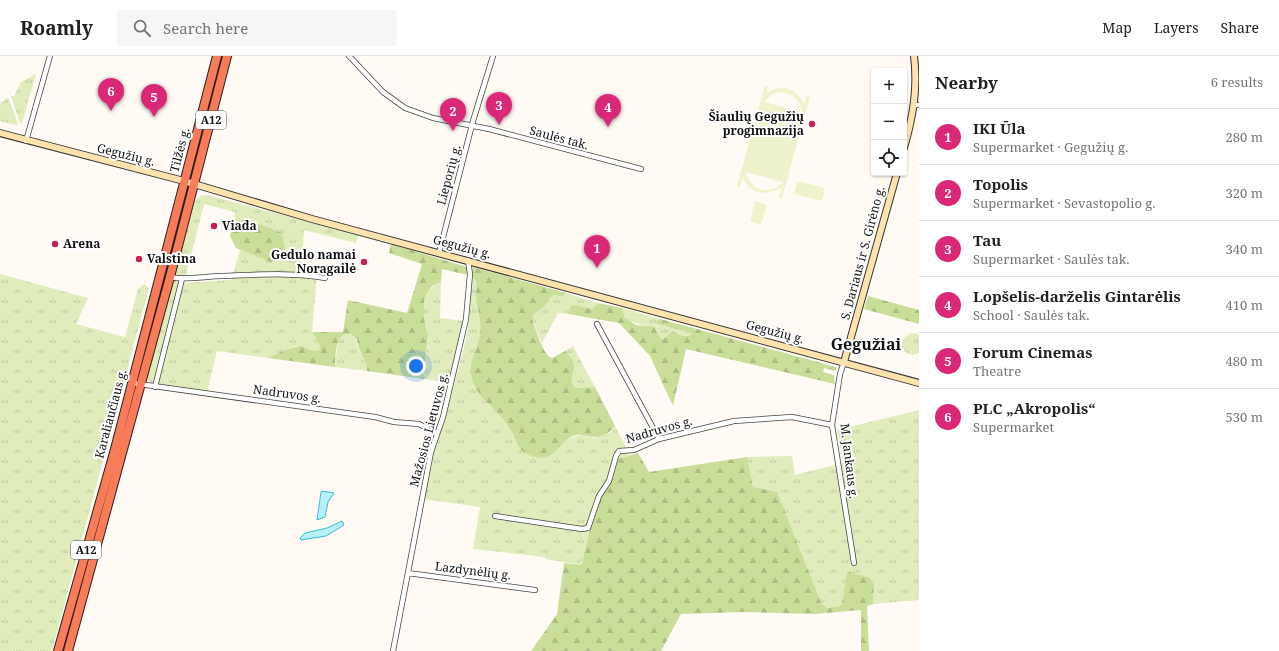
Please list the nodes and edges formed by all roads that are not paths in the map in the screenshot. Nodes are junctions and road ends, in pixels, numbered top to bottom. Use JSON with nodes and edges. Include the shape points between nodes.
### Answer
{"nodes":[{"id":1,"x":50,"y":56,"type":"edge"},
{"id":2,"x":218,"y":56,"type":"edge"},
{"id":3,"x":227,"y":56,"type":"edge"},
{"id":4,"x":349,"y":56,"type":"edge"},
{"id":5,"x":493,"y":56,"type":"edge"},
{"id":6,"x":914,"y":56,"type":"edge"},
{"id":7,"x":917,"y":105,"type":"edge"},
{"id":8,"x":472,"y":126,"type":"junction"},
{"id":9,"x":0,"y":133,"type":"edge"},
{"id":10,"x":906,"y":140,"type":"edge"},
{"id":11,"x":26,"y":141,"type":"junction"},
{"id":12,"x":641,"y":169,"type":"dead end"},
{"id":13,"x":896,"y":176,"type":"edge"},
{"id":14,"x":184,"y":181,"type":"junction"},
{"id":15,"x":194,"y":184,"type":"junction"},
{"id":16,"x":439,"y":252,"type":"junction"},
{"id":17,"x":468,"y":260,"type":"junction"},
{"id":18,"x":170,"y":277,"type":"junction"},
{"id":19,"x":325,"y":278,"type":"dead end"},
{"id":20,"x":182,"y":279,"type":"junction"},
{"id":21,"x":597,"y":324,"type":"dead end"},
{"id":22,"x":844,"y":362,"type":"junction"},
{"id":23,"x":132,"y":383,"type":"junction"},
{"id":24,"x":919,"y":383,"type":"edge"},
{"id":25,"x":140,"y":384,"type":"junction"},
{"id":26,"x":155,"y":387,"type":"junction"},
{"id":27,"x":832,"y":425,"type":"junction"},
{"id":28,"x":436,"y":433,"type":"junction"},
{"id":29,"x":659,"y":439,"type":"junction"},
{"id":30,"x":495,"y":516,"type":"dead end"},
{"id":31,"x":854,"y":563,"type":"dead end"},
{"id":32,"x":408,"y":573,"type":"junction"},
{"id":33,"x":535,"y":590,"type":"dead end"},
{"id":34,"x":58,"y":651,"type":"edge"},
{"id":35,"x":68,"y":651,"type":"edge"},
{"id":36,"x":393,"y":651,"type":"edge"}],
"edges":[{"from":1,"to":11,"type":"street"},
{"from":2,"to":14,"type":"highway","name":"Tilžės g.","number":"A12"},
{"from":3,"to":15,"type":"highway","name":"Tilžės g.","number":"A12"},
{"from":4,"to":8,"type":"street","name":"Saulės tak.","via":[[383,92],[405,108],[433,118]]},
{"from":5,"to":8,"type":"street","name":"Lieporių g."},
{"from":6,"to":7,"type":"main road"},
{"from":7,"to":10,"type":"main road"},
{"from":8,"to":12,"type":"street","name":"Saulės tak."},
{"from":8,"to":16,"type":"street","name":"Lieporių g."},
{"from":9,"to":11,"type":"main road","name":"Gegužių g."},
{"from":11,"to":14,"type":"main road","name":"Gegužių g."},
{"from":13,"to":22,"type":"main road","name":"S. Dariaus ir S. Girėno g."},
{"from":14,"to":15,"type":"main road","name":"Gegužių g."},
{"from":14,"to":23,"type":"highway","name":"Karaliaučiaus g.","number":"A12"},
{"from":15,"to":16,"type":"main road","name":"Gegužių g.","via":[[312,219]]},
{"from":15,"to":18,"type":"highway","name":"Karaliaučiaus g.","number":"A12"},
{"from":16,"to":17,"type":"main road","name":"Gegužių g."},
{"from":17,"to":22,"type":"main road","name":"Gegužių g."},
{"from":17,"to":28,"type":"street","name":"Mažosios Lietuvos g.","via":[[470,274],[466,319],[443,417]]},
{"from":18,"to":20,"type":"street"},
{"from":18,"to":25,"type":"highway","name":"Karaliaučiaus g.","number":"A12"},
{"from":19,"to":20,"type":"street","via":[[300,275]]},
{"from":20,"to":26,"type":"street"},
{"from":21,"to":29,"type":"street"},
{"from":22,"to":24,"type":"main road","name":"Gegužių g."},
{"from":22,"to":27,"type":"street","name":"M. Jankaus g."},
{"from":23,"to":25,"type":"street","name":"Nadruvos g."},
{"from":23,"to":34,"type":"highway","name":"Karaliaučiaus g.","number":"A12"},
{"from":25,"to":26,"type":"street","name":"Nadruvos g."},
{"from":25,"to":35,"type":"highway","name":"Karaliaučiaus g.","number":"A12"},
{"from":26,"to":28,"type":"street","name":"Nadruvos g.","via":[[419,424]]},
{"from":27,"to":29,"type":"street","name":"Nadruvos g.","via":[[792,417],[734,421]]},
{"from":27,"to":31,"type":"street","name":"M. Jankaus g."},
{"from":28,"to":32,"type":"street","name":"Mažosios Lietuvos g.","via":[[430,452]]},
{"from":29,"to":30,"type":"street","name":"Nadruvos g.","via":[[634,450],[619,451],[588,528]]},
{"from":32,"to":33,"type":"street","name":"Lazdynėlių g."},
{"from":32,"to":36,"type":"street","name":"Mažosios Lietuvos g."}]}
